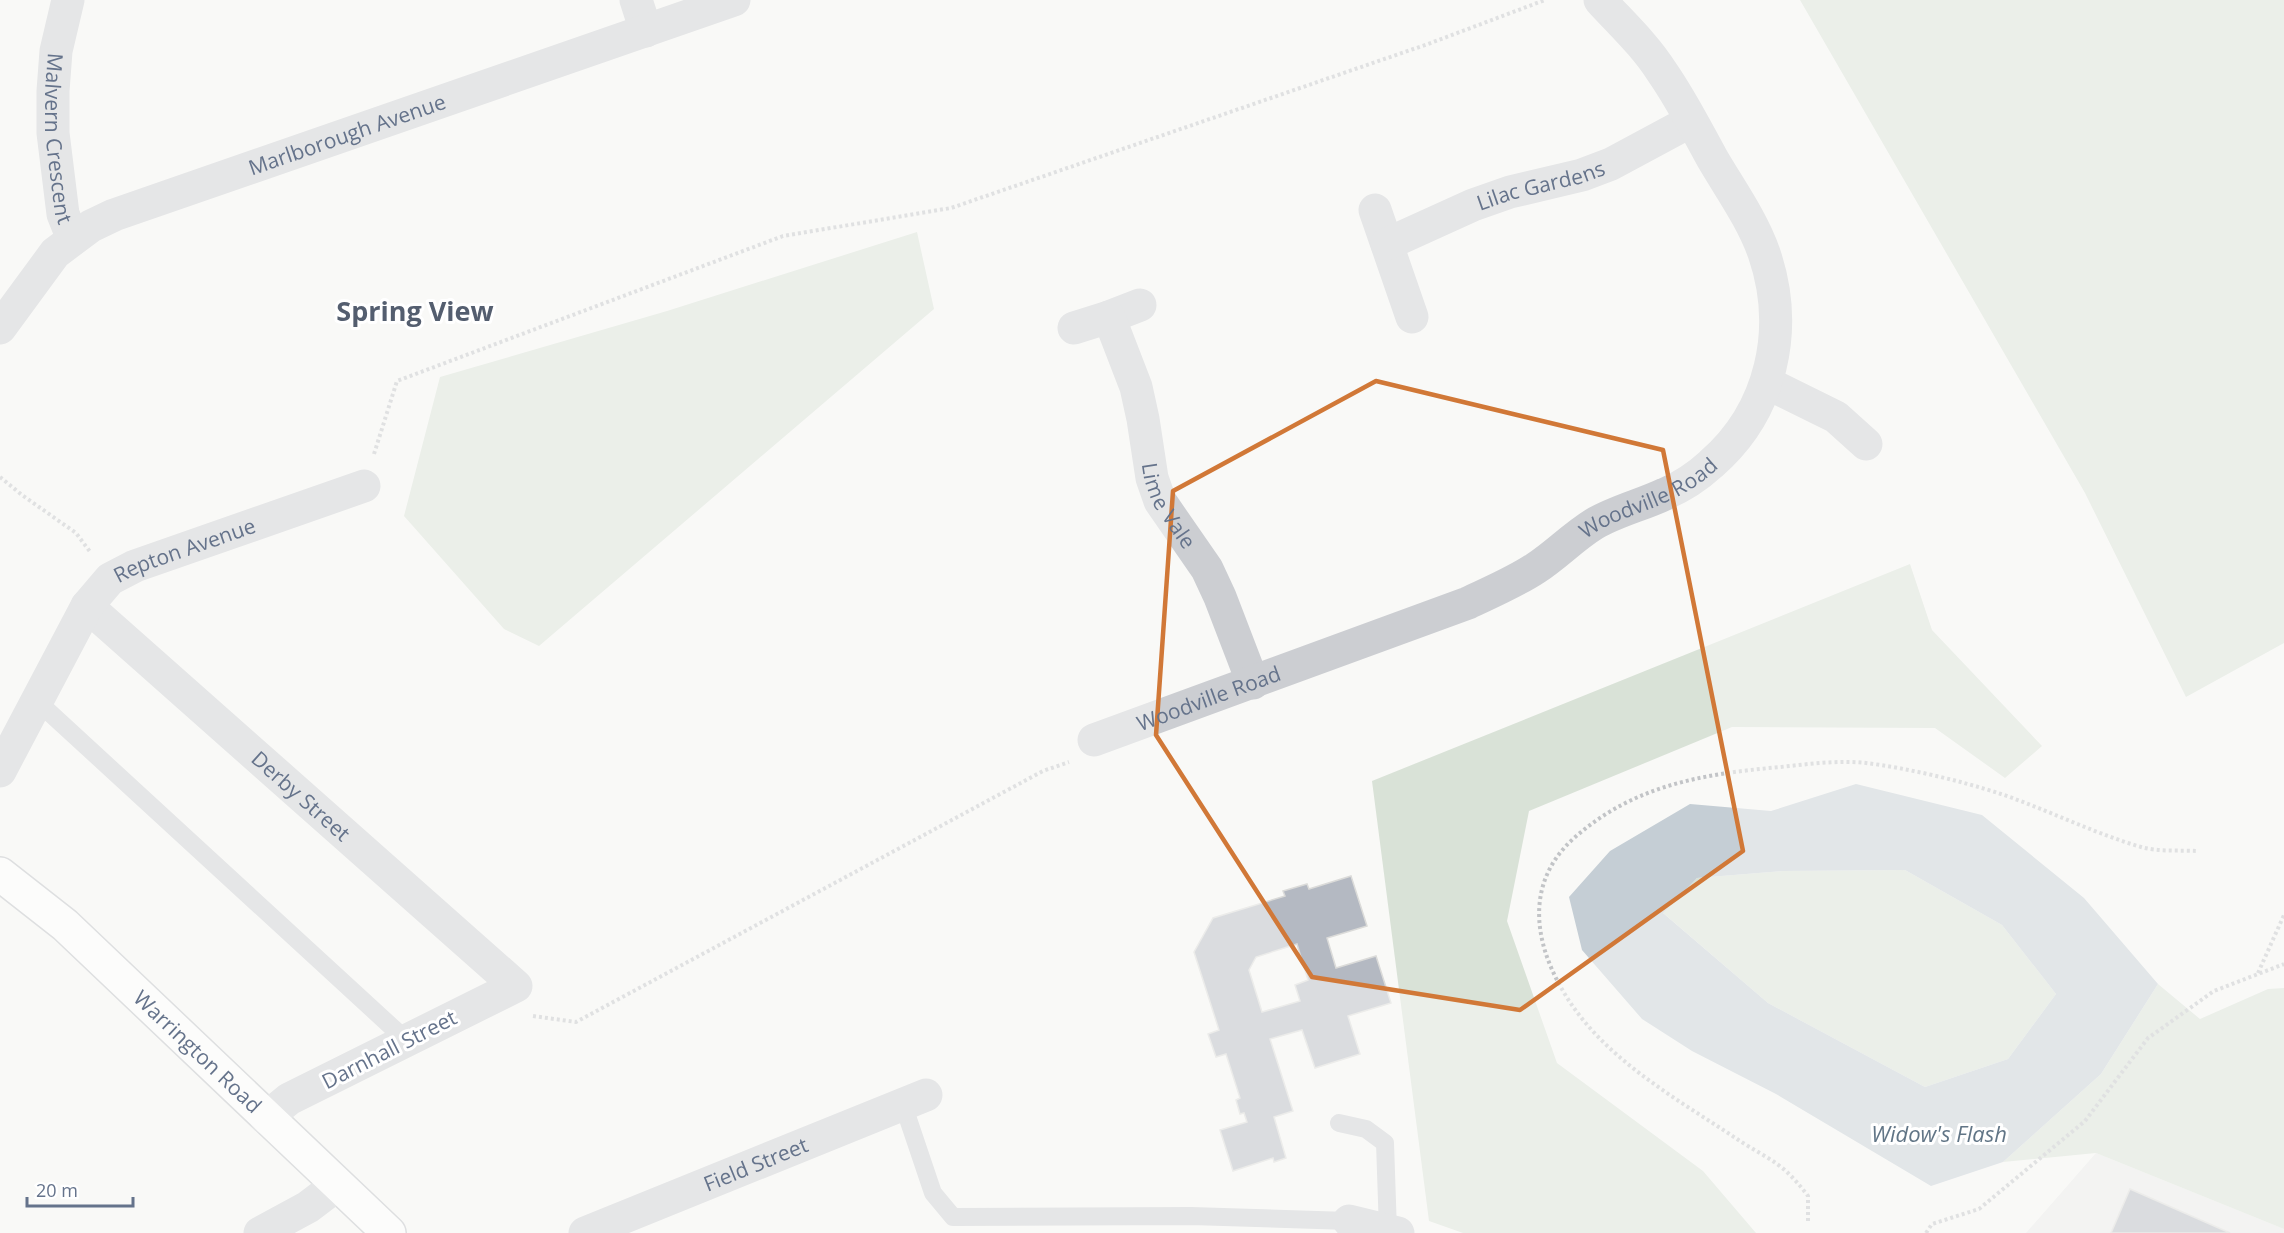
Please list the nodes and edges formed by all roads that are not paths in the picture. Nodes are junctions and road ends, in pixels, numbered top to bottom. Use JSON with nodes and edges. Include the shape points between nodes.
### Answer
{"nodes":[{"id":1,"x":68,"y":0,"type":"edge"},
{"id":2,"x":636,"y":0,"type":"edge"},
{"id":3,"x":734,"y":0,"type":"edge"},
{"id":4,"x":1600,"y":0,"type":"edge"},
{"id":5,"x":646,"y":31,"type":"junction"},
{"id":6,"x":1691,"y":121,"type":"junction"},
{"id":7,"x":1375,"y":210,"type":"dead end"},
{"id":8,"x":73,"y":239,"type":"junction"},
{"id":9,"x":1387,"y":244,"type":"junction"},
{"id":10,"x":1140,"y":305,"type":"dead end"},
{"id":11,"x":1109,"y":317,"type":"junction"},
{"id":12,"x":1412,"y":317,"type":"dead end"},
{"id":13,"x":0,"y":328,"type":"edge"},
{"id":14,"x":1074,"y":328,"type":"dead end"},
{"id":15,"x":1767,"y":383,"type":"junction"},
{"id":16,"x":1866,"y":444,"type":"dead end"},
{"id":17,"x":364,"y":486,"type":"road end"},
{"id":18,"x":87,"y":606,"type":"junction"},
{"id":19,"x":1253,"y":683,"type":"junction"},
{"id":20,"x":37,"y":701,"type":"junction"},
{"id":21,"x":1094,"y":740,"type":"road end"},
{"id":22,"x":0,"y":771,"type":"edge"},
{"id":23,"x":0,"y":874,"type":"edge"},
{"id":24,"x":516,"y":986,"type":"joint"},
{"id":25,"x":406,"y":1040,"type":"junction"},
{"id":26,"x":914,"y":1100,"type":"joint"},
{"id":27,"x":266,"y":1118,"type":"junction"},
{"id":28,"x":1339,"y":1123,"type":"dead end"},
{"id":29,"x":337,"y":1185,"type":"junction"},
{"id":30,"x":1349,"y":1221,"type":"joint"},
{"id":31,"x":1393,"y":1232,"type":"edge"},
{"id":32,"x":260,"y":1233,"type":"edge"},
{"id":33,"x":389,"y":1233,"type":"edge"},
{"id":34,"x":585,"y":1233,"type":"edge"}],
"edges":[{"from":1,"to":8,"type":"street","name":"Malvern Crescent","via":[[56,51],[53,133],[63,214]]},
{"from":2,"to":5,"type":"street"},
{"from":3,"to":5,"type":"street","name":"Marlborough Avenue"},
{"from":4,"to":6,"type":"street","name":"Woodville Road","via":[[1662,71]]},
{"from":5,"to":8,"type":"street","name":"Marlborough Avenue","via":[[114,215]]},
{"from":6,"to":9,"type":"street","name":"Lilac Gardens","via":[[1611,164],[1473,205]]},
{"from":6,"to":15,"type":"street","name":"Woodville Road","via":[[1742,206],[1764,253],[1775,304]]},
{"from":7,"to":9,"type":"street"},
{"from":8,"to":13,"type":"street","name":"Marlborough Avenue","via":[[55,253]]},
{"from":9,"to":12,"type":"street"},
{"from":10,"to":11,"type":"street"},
{"from":11,"to":14,"type":"street"},
{"from":11,"to":19,"type":"street","name":"Lime Vale","via":[[1136,387],[1152,478],[1160,501],[1207,569]]},
{"from":15,"to":16,"type":"street","via":[[1836,417]]},
{"from":15,"to":19,"type":"street","name":"Woodville Road","via":[[1753,412],[1728,447],[1710,465],[1667,494],[1595,523],[1537,568],[1468,603]]},
{"from":17,"to":18,"type":"street","name":"Repton Avenue","via":[[135,566],[110,579]]},
{"from":18,"to":20,"type":"street","name":"Repton Avenue"},
{"from":18,"to":24,"type":"street","name":"Derby Street"},
{"from":19,"to":21,"type":"street","name":"Woodville Road"},
{"from":20,"to":22,"type":"street","name":"Repton Avenue"},
{"from":20,"to":25,"type":"lane"},
{"from":23,"to":27,"type":"main road","name":"Warrington Road","via":[[65,925]]},
{"from":24,"to":25,"type":"street","name":"Darnhall Street"},
{"from":25,"to":27,"type":"street","name":"Darnhall Street","via":[[289,1099]]},
{"from":26,"to":30,"type":"lane","via":[[933,1193],[953,1216],[1191,1216]]},
{"from":26,"to":34,"type":"street","name":"Field Street"},
{"from":27,"to":29,"type":"main road","name":"Warrington Road"},
{"from":28,"to":31,"type":"lane","via":[[1366,1129],[1385,1143]]},
{"from":29,"to":32,"type":"street"},
{"from":29,"to":33,"type":"main road","name":"Warrington Road"},
{"from":30,"to":31,"type":"street"}]}
